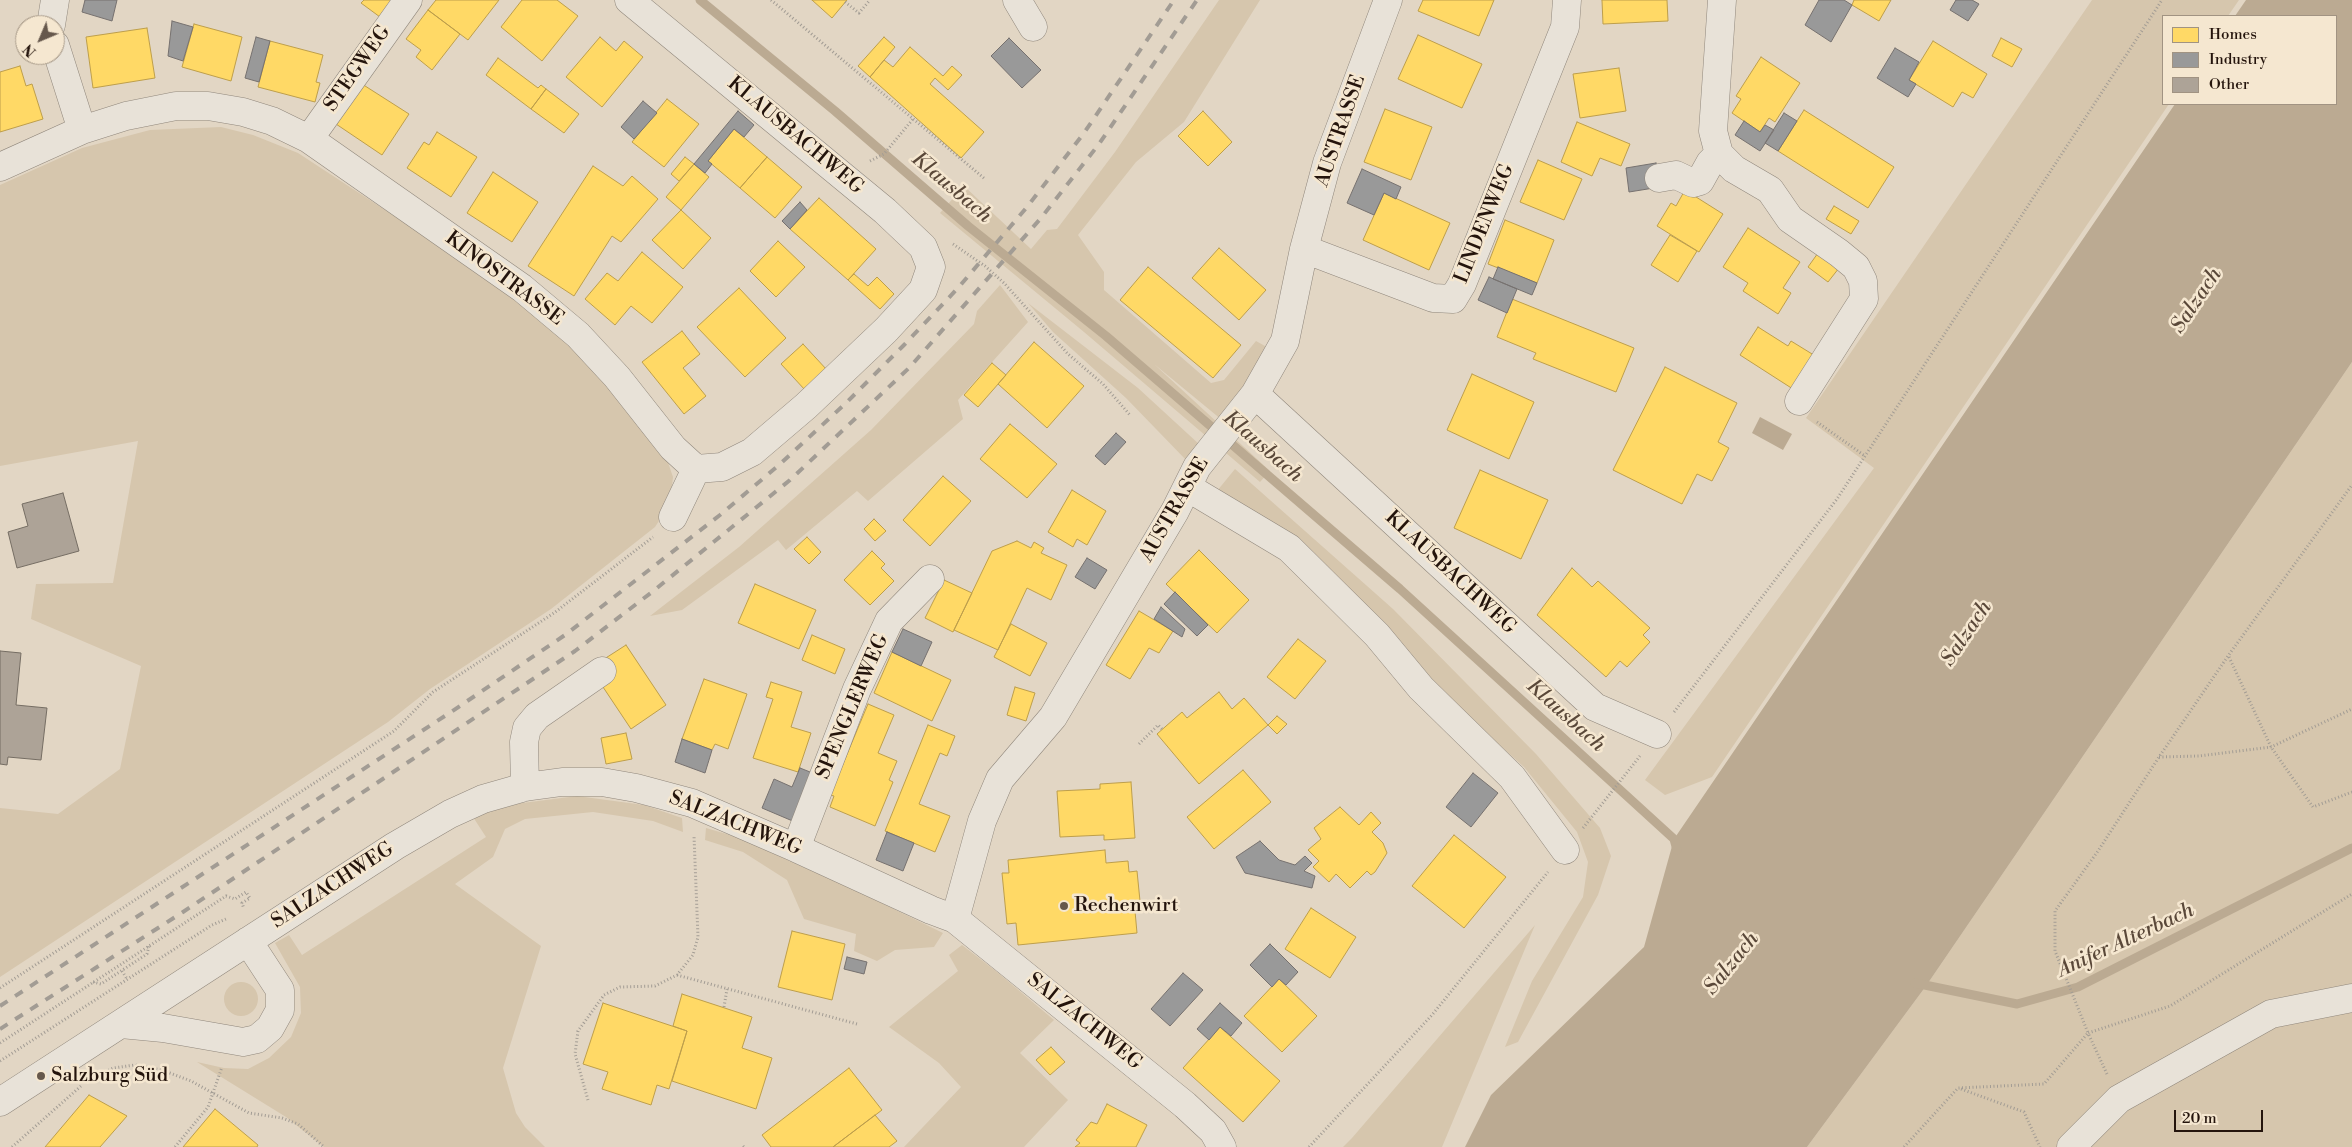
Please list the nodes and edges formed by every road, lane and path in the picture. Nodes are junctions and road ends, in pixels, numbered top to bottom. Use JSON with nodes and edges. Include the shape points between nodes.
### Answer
{"nodes":[{"id":1,"x":54,"y":0,"type":"edge"},
{"id":2,"x":408,"y":0,"type":"edge"},
{"id":3,"x":629,"y":0,"type":"edge"},
{"id":4,"x":771,"y":0,"type":"edge"},
{"id":5,"x":870,"y":0,"type":"edge"},
{"id":6,"x":1017,"y":0,"type":"edge"},
{"id":7,"x":1388,"y":0,"type":"edge"},
{"id":8,"x":1567,"y":0,"type":"edge"},
{"id":9,"x":1722,"y":0,"type":"edge"},
{"id":10,"x":2162,"y":0,"type":"edge"},
{"id":11,"x":845,"y":2,"type":"dead end"},
{"id":12,"x":52,"y":15,"type":"edge"},
{"id":13,"x":1033,"y":27,"type":"dead end"},
{"id":14,"x":61,"y":65,"type":"edge"},
{"id":15,"x":913,"y":119,"type":"junction"},
{"id":16,"x":82,"y":130,"type":"junction"},
{"id":17,"x":309,"y":139,"type":"junction"},
{"id":18,"x":884,"y":154,"type":"dead end"},
{"id":19,"x":1718,"y":154,"type":"junction"},
{"id":20,"x":0,"y":167,"type":"edge"},
{"id":21,"x":1659,"y":178,"type":"dead end"},
{"id":22,"x":985,"y":179,"type":"dead end"},
{"id":23,"x":947,"y":240,"type":"dead end"},
{"id":24,"x":1304,"y":249,"type":"junction"},
{"id":25,"x":1251,"y":399,"type":"junction"},
{"id":26,"x":1799,"y":401,"type":"joint"},
{"id":27,"x":1130,"y":415,"type":"dead end"},
{"id":28,"x":1865,"y":456,"type":"junction"},
{"id":29,"x":696,"y":469,"type":"junction"},
{"id":30,"x":1192,"y":477,"type":"junction"},
{"id":31,"x":2352,"y":485,"type":"edge"},
{"id":32,"x":673,"y":517,"type":"joint"},
{"id":33,"x":930,"y":579,"type":"dead end"},
{"id":34,"x":2228,"y":656,"type":"junction"},
{"id":35,"x":602,"y":671,"type":"dead end"},
{"id":36,"x":2352,"y":709,"type":"edge"},
{"id":37,"x":1162,"y":729,"type":"dead end"},
{"id":38,"x":1657,"y":734,"type":"junction"},
{"id":39,"x":1139,"y":744,"type":"dead end"},
{"id":40,"x":2271,"y":747,"type":"junction"},
{"id":41,"x":2159,"y":757,"type":"junction"},
{"id":42,"x":525,"y":787,"type":"junction"},
{"id":43,"x":2352,"y":792,"type":"edge"},
{"id":44,"x":692,"y":803,"type":"junction"},
{"id":45,"x":796,"y":848,"type":"junction"},
{"id":46,"x":1565,"y":850,"type":"junction"},
{"id":47,"x":2352,"y":894,"type":"edge"},
{"id":48,"x":245,"y":912,"type":"dead end"},
{"id":49,"x":228,"y":918,"type":"dead end"},
{"id":50,"x":956,"y":919,"type":"junction"},
{"id":51,"x":248,"y":941,"type":"junction"},
{"id":52,"x":149,"y":946,"type":"junction"},
{"id":53,"x":122,"y":971,"type":"junction"},
{"id":54,"x":676,"y":975,"type":"junction"},
{"id":55,"x":127,"y":979,"type":"junction"},
{"id":56,"x":93,"y":982,"type":"junction"},
{"id":57,"x":0,"y":988,"type":"edge"},
{"id":58,"x":727,"y":989,"type":"junction"},
{"id":59,"x":2352,"y":998,"type":"edge"},
{"id":60,"x":724,"y":1007,"type":"dead end"},
{"id":61,"x":121,"y":1024,"type":"junction"},
{"id":62,"x":857,"y":1024,"type":"dead end"},
{"id":63,"x":2088,"y":1033,"type":"junction"},
{"id":64,"x":0,"y":1043,"type":"edge"},
{"id":65,"x":0,"y":1061,"type":"edge"},
{"id":66,"x":93,"y":1078,"type":"dead end"},
{"id":67,"x":86,"y":1082,"type":"dead end"},
{"id":68,"x":1958,"y":1088,"type":"junction"},
{"id":69,"x":214,"y":1093,"type":"junction"},
{"id":70,"x":2119,"y":1099,"type":"junction"},
{"id":71,"x":588,"y":1100,"type":"dead end"},
{"id":72,"x":0,"y":1102,"type":"edge"},
{"id":73,"x":12,"y":1147,"type":"edge"},
{"id":74,"x":174,"y":1147,"type":"edge"},
{"id":75,"x":324,"y":1147,"type":"edge"},
{"id":76,"x":1222,"y":1147,"type":"edge"},
{"id":77,"x":1309,"y":1147,"type":"edge"},
{"id":78,"x":1904,"y":1147,"type":"edge"},
{"id":79,"x":2040,"y":1147,"type":"edge"},
{"id":80,"x":2071,"y":1147,"type":"edge"}],
"edges":[{"from":1,"to":12,"type":"street"},
{"from":2,"to":17,"type":"street","name":"STEGWEG"},
{"from":3,"to":29,"type":"street","name":"KLAUSBACHWEG","via":[[885,211],[923,247],[931,268],[923,290],[806,406],[752,452],[722,466]]},
{"from":4,"to":15,"type":"path"},
{"from":5,"to":11,"type":"path","via":[[859,13]]},
{"from":6,"to":13,"type":"street"},
{"from":7,"to":24,"type":"street","name":"AUSTRASSE","via":[[1330,154]]},
{"from":8,"to":24,"type":"street","name":"LINDENWEG","via":[[1565,27],[1462,284],[1453,299],[1433,298]]},
{"from":9,"to":19,"type":"street","via":[[1713,130]]},
{"from":10,"to":28,"type":"path"},
{"from":14,"to":16,"type":"street"},
{"from":15,"to":18,"type":"path"},
{"from":15,"to":22,"type":"path"},
{"from":16,"to":17,"type":"street","name":"KINOSTRASSE","via":[[126,116],[176,106],[208,106],[272,121]]},
{"from":16,"to":20,"type":"street","name":"KINOSTRASSE"},
{"from":17,"to":29,"type":"street","name":"KINOSTRASSE","via":[[522,288],[578,335],[617,377],[673,448]]},
{"from":19,"to":21,"type":"street","via":[[1700,181],[1693,183],[1676,175]]},
{"from":19,"to":26,"type":"street","via":[[1770,190],[1790,219],[1839,252],[1856,267],[1863,281],[1864,299]]},
{"from":23,"to":27,"type":"path","via":[[1004,284]]},
{"from":24,"to":25,"type":"street","name":"AUSTRASSE","via":[[1285,341]]},
{"from":25,"to":30,"type":"street","name":"AUSTRASSE"},
{"from":25,"to":38,"type":"street","name":"KLAUSBACHWEG","via":[[1595,707]]},
{"from":26,"to":28,"type":"path","via":[[1815,421]]},
{"from":28,"to":38,"type":"path","via":[[1837,499]]},
{"from":29,"to":32,"type":"street"},
{"from":30,"to":46,"type":"street","via":[[1289,548],[1377,635],[1421,688],[1512,777]]},
{"from":30,"to":50,"type":"street","name":"AUSTRASSE","via":[[1053,717],[1000,778],[982,821]]},
{"from":31,"to":34,"type":"path"},
{"from":32,"to":57,"type":"path","via":[[661,531],[554,614],[434,692],[394,730]]},
{"from":33,"to":45,"type":"street","name":"SPENGLERWEG","via":[[889,621],[857,689]]},
{"from":34,"to":40,"type":"path"},
{"from":34,"to":41,"type":"path"},
{"from":35,"to":42,"type":"street","via":[[537,716],[527,728],[524,742]]},
{"from":36,"to":40,"type":"path"},
{"from":37,"to":39,"type":"path","via":[[1158,725]]},
{"from":38,"to":46,"type":"path"},
{"from":40,"to":41,"type":"path"},
{"from":40,"to":43,"type":"path","via":[[2313,807]]},
{"from":41,"to":63,"type":"path","via":[[2055,911],[2055,951]]},
{"from":42,"to":44,"type":"street","name":"SALZACHWEG","via":[[562,782],[602,782]]},
{"from":42,"to":51,"type":"street","name":"SALZACHWEG","via":[[483,799],[450,814]]},
{"from":44,"to":45,"type":"street","name":"SALZACHWEG"},
{"from":44,"to":54,"type":"path","via":[[698,938],[693,955]]},
{"from":45,"to":50,"type":"street","name":"SALZACHWEG"},
{"from":46,"to":77,"type":"path","via":[[1432,1015]]},
{"from":47,"to":63,"type":"path","via":[[2170,1006]]},
{"from":48,"to":52,"type":"path","via":[[242,903],[250,898],[246,892],[235,899],[226,896]]},
{"from":49,"to":55,"type":"path"},
{"from":50,"to":76,"type":"street","name":"SALZACHWEG","via":[[1185,1104],[1214,1131]]},
{"from":51,"to":61,"type":"street","name":"SALZACHWEG"},
{"from":51,"to":61,"type":"street","via":[[280,990],[280,1010],[270,1028],[257,1039],[243,1042]]},
{"from":52,"to":53,"type":"path","via":[[146,954]]},
{"from":52,"to":56,"type":"path"},
{"from":53,"to":55,"type":"path"},
{"from":53,"to":56,"type":"path","via":[[101,984]]},
{"from":54,"to":58,"type":"path"},
{"from":54,"to":71,"type":"path","via":[[655,986],[620,987],[604,995],[578,1031],[575,1054]]},
{"from":55,"to":65,"type":"path"},
{"from":56,"to":64,"type":"path"},
{"from":58,"to":60,"type":"path"},
{"from":58,"to":62,"type":"path"},
{"from":59,"to":70,"type":"street","via":[[2271,1014]]},
{"from":61,"to":72,"type":"street","name":"SALZACHWEG"},
{"from":63,"to":68,"type":"path","via":[[2044,1084]]},
{"from":63,"to":70,"type":"path"},
{"from":66,"to":69,"type":"path","via":[[113,1068],[135,1065],[162,1070]]},
{"from":67,"to":73,"type":"path"},
{"from":68,"to":78,"type":"path"},
{"from":68,"to":79,"type":"path","via":[[2024,1112]]},
{"from":69,"to":74,"type":"path","via":[[208,1106]]},
{"from":69,"to":75,"type":"path","via":[[249,1113],[298,1124]]},
{"from":70,"to":80,"type":"street"}]}
